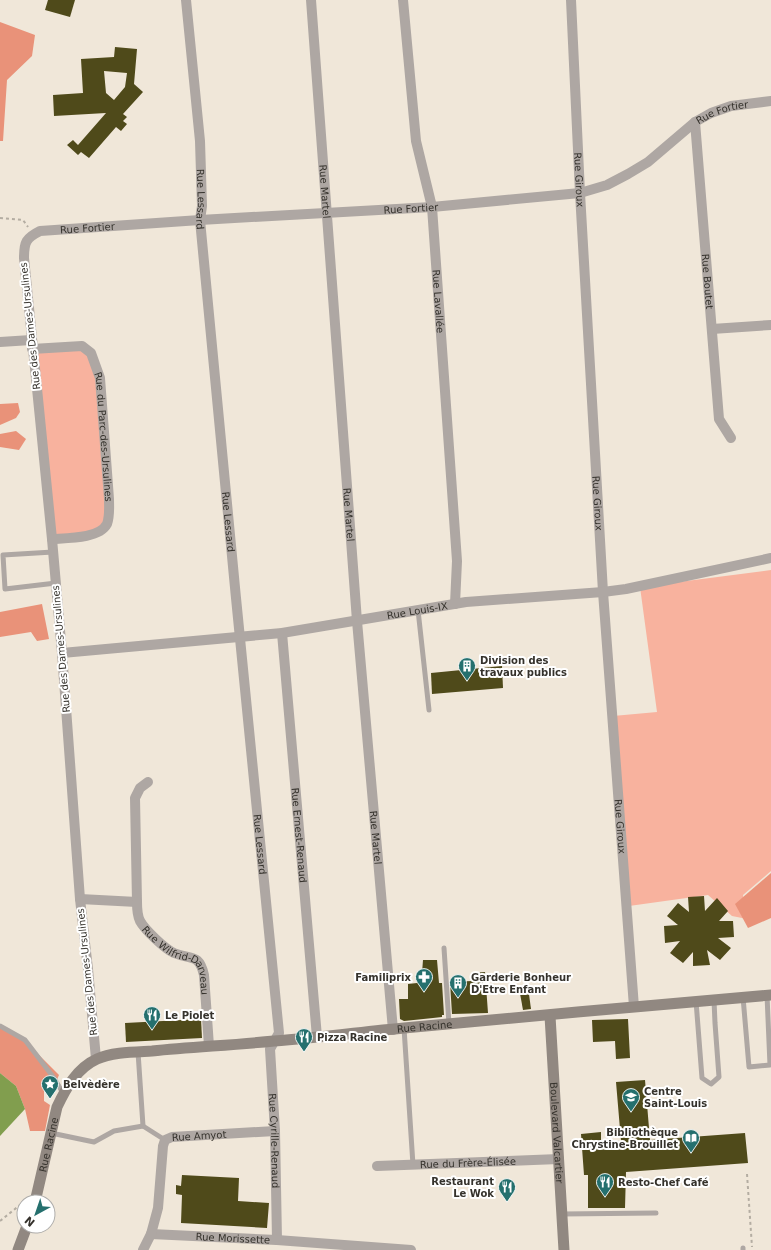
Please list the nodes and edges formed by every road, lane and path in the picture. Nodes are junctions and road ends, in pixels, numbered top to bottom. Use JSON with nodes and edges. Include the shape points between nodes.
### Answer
{"nodes":[{"id":1,"x":186,"y":0,"type":"edge"},
{"id":2,"x":311,"y":0,"type":"edge"},
{"id":3,"x":403,"y":0,"type":"edge"},
{"id":4,"x":571,"y":0,"type":"edge"},
{"id":5,"x":771,"y":101,"type":"edge"},
{"id":6,"x":695,"y":122,"type":"junction"},
{"id":7,"x":580,"y":193,"type":"junction"},
{"id":8,"x":432,"y":207,"type":"junction"},
{"id":9,"x":327,"y":212,"type":"junction"},
{"id":10,"x":0,"y":218,"type":"edge"},
{"id":11,"x":200,"y":220,"type":"junction"},
{"id":12,"x":30,"y":237,"type":"junction"},
{"id":13,"x":771,"y":325,"type":"edge"},
{"id":14,"x":712,"y":329,"type":"junction"},
{"id":15,"x":0,"y":342,"type":"edge"},
{"id":16,"x":32,"y":344,"type":"junction"},
{"id":17,"x":731,"y":438,"type":"dead end"},
{"id":18,"x":52,"y":539,"type":"junction"},
{"id":19,"x":53,"y":552,"type":"junction"},
{"id":20,"x":771,"y":558,"type":"edge"},
{"id":21,"x":56,"y":583,"type":"junction"},
{"id":22,"x":3,"y":589,"type":"edge"},
{"id":23,"x":603,"y":592,"type":"junction"},
{"id":24,"x":455,"y":604,"type":"junction"},
{"id":25,"x":418,"y":610,"type":"junction"},
{"id":26,"x":357,"y":621,"type":"junction"},
{"id":27,"x":282,"y":633,"type":"junction"},
{"id":28,"x":240,"y":636,"type":"junction"},
{"id":29,"x":62,"y":652,"type":"junction"},
{"id":30,"x":429,"y":710,"type":"dead end"},
{"id":31,"x":148,"y":782,"type":"dead end"},
{"id":32,"x":80,"y":899,"type":"junction"},
{"id":33,"x":137,"y":902,"type":"junction"},
{"id":34,"x":444,"y":948,"type":"dead end"},
{"id":35,"x":769,"y":995,"type":"edge"},
{"id":36,"x":743,"y":997,"type":"junction"},
{"id":37,"x":714,"y":1000,"type":"junction"},
{"id":38,"x":696,"y":1002,"type":"junction"},
{"id":39,"x":634,"y":1007,"type":"junction"},
{"id":40,"x":550,"y":1016,"type":"junction"},
{"id":41,"x":449,"y":1025,"type":"junction"},
{"id":42,"x":0,"y":1026,"type":"edge"},
{"id":43,"x":404,"y":1028,"type":"junction"},
{"id":44,"x":393,"y":1030,"type":"junction"},
{"id":45,"x":317,"y":1037,"type":"junction"},
{"id":46,"x":274,"y":1041,"type":"junction"},
{"id":47,"x":209,"y":1046,"type":"junction"},
{"id":48,"x":138,"y":1052,"type":"junction"},
{"id":49,"x":96,"y":1059,"type":"junction"},
{"id":50,"x":63,"y":1093,"type":"junction"},
{"id":51,"x":143,"y":1126,"type":"junction"},
{"id":52,"x":275,"y":1131,"type":"junction"},
{"id":53,"x":51,"y":1133,"type":"junction"},
{"id":54,"x":164,"y":1140,"type":"junction"},
{"id":55,"x":559,"y":1159,"type":"junction"},
{"id":56,"x":413,"y":1165,"type":"junction"},
{"id":57,"x":377,"y":1166,"type":"dead end"},
{"id":58,"x":746,"y":1174,"type":"dead end"},
{"id":59,"x":34,"y":1194,"type":"edge"},
{"id":60,"x":16,"y":1210,"type":"edge"},
{"id":61,"x":656,"y":1213,"type":"dead end"},
{"id":62,"x":562,"y":1214,"type":"junction"},
{"id":63,"x":0,"y":1221,"type":"edge"},
{"id":64,"x":24,"y":1234,"type":"edge"},
{"id":65,"x":151,"y":1234,"type":"junction"},
{"id":66,"x":277,"y":1240,"type":"junction"},
{"id":67,"x":752,"y":1247,"type":"dead end"},
{"id":68,"x":18,"y":1250,"type":"edge"},
{"id":69,"x":143,"y":1250,"type":"edge"},
{"id":70,"x":411,"y":1250,"type":"edge"},
{"id":71,"x":564,"y":1250,"type":"edge"}],
"edges":[{"from":1,"to":11,"type":"street","name":"Rue Lessard","via":[[200,141]]},
{"from":2,"to":9,"type":"street","name":"Rue Martel"},
{"from":3,"to":8,"type":"street","name":"Rue Lavallée","via":[[416,141]]},
{"from":4,"to":7,"type":"street","name":"Rue Giroux"},
{"from":5,"to":6,"type":"street","name":"Rue Fortier","via":[[731,106],[711,112]]},
{"from":6,"to":7,"type":"street","name":"Rue Fortier","via":[[648,162],[607,185]]},
{"from":6,"to":14,"type":"street","name":"Rue Boutet"},
{"from":7,"to":8,"type":"street","name":"Rue Fortier"},
{"from":7,"to":23,"type":"street","name":"Rue Giroux"},
{"from":8,"to":9,"type":"street","name":"Rue Fortier"},
{"from":8,"to":24,"type":"street","name":"Rue Lavallée","via":[[457,561]]},
{"from":9,"to":11,"type":"street","name":"Rue Fortier"},
{"from":9,"to":26,"type":"street","name":"Rue Martel"},
{"from":10,"to":12,"type":"path","via":[[24,220]]},
{"from":11,"to":12,"type":"street","name":"Rue Fortier","via":[[40,231]]},
{"from":11,"to":28,"type":"street","name":"Rue Lessard"},
{"from":12,"to":16,"type":"street","name":"Rue des Dames-Ursulines","via":[[24,246],[24,258]]},
{"from":13,"to":14,"type":"street"},
{"from":14,"to":17,"type":"street","name":"Rue Boutet","via":[[719,419]]},
{"from":15,"to":16,"type":"street","name":"Rue du Parc-des-Ursulines"},
{"from":16,"to":18,"type":"street","name":"Rue des Dames-Ursulines"},
{"from":16,"to":18,"type":"street","name":"Rue du Parc-des-Ursulines","via":[[82,346],[91,353],[100,378],[110,511],[107,524],[91,536]]},
{"from":18,"to":19,"type":"street","name":"Rue des Dames-Ursulines"},
{"from":19,"to":21,"type":"street","name":"Rue des Dames-Ursulines"},
{"from":19,"to":22,"type":"lane","via":[[3,555]]},
{"from":20,"to":23,"type":"street","name":"Rue Louis-IX"},
{"from":21,"to":22,"type":"lane"},
{"from":21,"to":29,"type":"street","name":"Rue des Dames-Ursulines"},
{"from":23,"to":24,"type":"street","name":"Rue Louis-IX"},
{"from":23,"to":39,"type":"street","name":"Rue Giroux"},
{"from":24,"to":25,"type":"street","name":"Rue Louis-IX"},
{"from":25,"to":26,"type":"street","name":"Rue Louis-IX"},
{"from":25,"to":30,"type":"lane"},
{"from":26,"to":27,"type":"street","name":"Rue Louis-IX"},
{"from":26,"to":44,"type":"street","name":"Rue Martel"},
{"from":27,"to":28,"type":"street","name":"Rue Louis-IX"},
{"from":27,"to":45,"type":"street","name":"Rue Ernest-Renaud"},
{"from":28,"to":29,"type":"street","name":"Rue Louis-IX"},
{"from":28,"to":46,"type":"street","name":"Rue Lessard","via":[[280,1033]]},
{"from":29,"to":32,"type":"street","name":"Rue des Dames-Ursulines"},
{"from":31,"to":33,"type":"street","name":"Rue Wilfrid-Darveau","via":[[140,788],[135,798]]},
{"from":32,"to":33,"type":"street"},
{"from":32,"to":49,"type":"street","name":"Rue des Dames-Ursulines"},
{"from":33,"to":47,"type":"street","name":"Rue Wilfrid-Darveau","via":[[141,923],[161,944],[174,953],[194,958],[201,965],[204,975]]},
{"from":34,"to":41,"type":"lane"},
{"from":35,"to":36,"type":"main road","name":"Rue Racine"},
{"from":35,"to":36,"type":"lane","via":[[770,1065],[749,1067]]},
{"from":36,"to":37,"type":"main road","name":"Rue Racine"},
{"from":37,"to":38,"type":"main road","name":"Rue Racine"},
{"from":37,"to":38,"type":"lane","via":[[719,1078],[711,1084],[702,1078]]},
{"from":38,"to":39,"type":"main road","name":"Rue Racine"},
{"from":39,"to":40,"type":"main road","name":"Rue Racine"},
{"from":40,"to":41,"type":"main road","name":"Rue Racine"},
{"from":40,"to":55,"type":"main road","name":"Boulevard Valcartier"},
{"from":41,"to":43,"type":"main road","name":"Rue Racine"},
{"from":42,"to":50,"type":"lane","via":[[25,1040]]},
{"from":43,"to":44,"type":"main road","name":"Rue Racine"},
{"from":43,"to":56,"type":"lane"},
{"from":44,"to":45,"type":"main road","name":"Rue Racine"},
{"from":45,"to":46,"type":"main road","name":"Rue Racine"},
{"from":46,"to":47,"type":"main road","name":"Rue Racine"},
{"from":46,"to":52,"type":"street","name":"Rue Cyrille-Renaud","via":[[270,1049]]},
{"from":47,"to":48,"type":"main road","name":"Rue Racine"},
{"from":48,"to":49,"type":"main road","name":"Rue Racine"},
{"from":48,"to":51,"type":"lane"},
{"from":49,"to":50,"type":"main road","name":"Rue Racine","via":[[80,1071]]},
{"from":50,"to":53,"type":"main road","name":"Rue Racine"},
{"from":51,"to":53,"type":"lane","via":[[114,1131],[94,1142]]},
{"from":51,"to":54,"type":"lane"},
{"from":52,"to":54,"type":"street","name":"Rue Amyot","via":[[172,1137]]},
{"from":52,"to":66,"type":"street","name":"Rue Cyrille-Renaud"},
{"from":53,"to":59,"type":"main road","name":"Rue Racine"},
{"from":54,"to":65,"type":"street","name":"Rue Amyot","via":[[158,1208]]},
{"from":55,"to":56,"type":"street","name":"Rue du Frère-Élisée"},
{"from":55,"to":62,"type":"main road","name":"Boulevard Valcartier"},
{"from":56,"to":57,"type":"street","name":"Rue du Frère-Élisée"},
{"from":58,"to":67,"type":"path"},
{"from":60,"to":63,"type":"path"},
{"from":61,"to":62,"type":"lane"},
{"from":62,"to":71,"type":"main road","name":"Boulevard Valcartier"},
{"from":64,"to":68,"type":"main road"},
{"from":65,"to":66,"type":"street","name":"Rue Morissette"},
{"from":65,"to":69,"type":"street","name":"Rue Amyot"},
{"from":66,"to":70,"type":"street","name":"Rue Morissette"}]}
